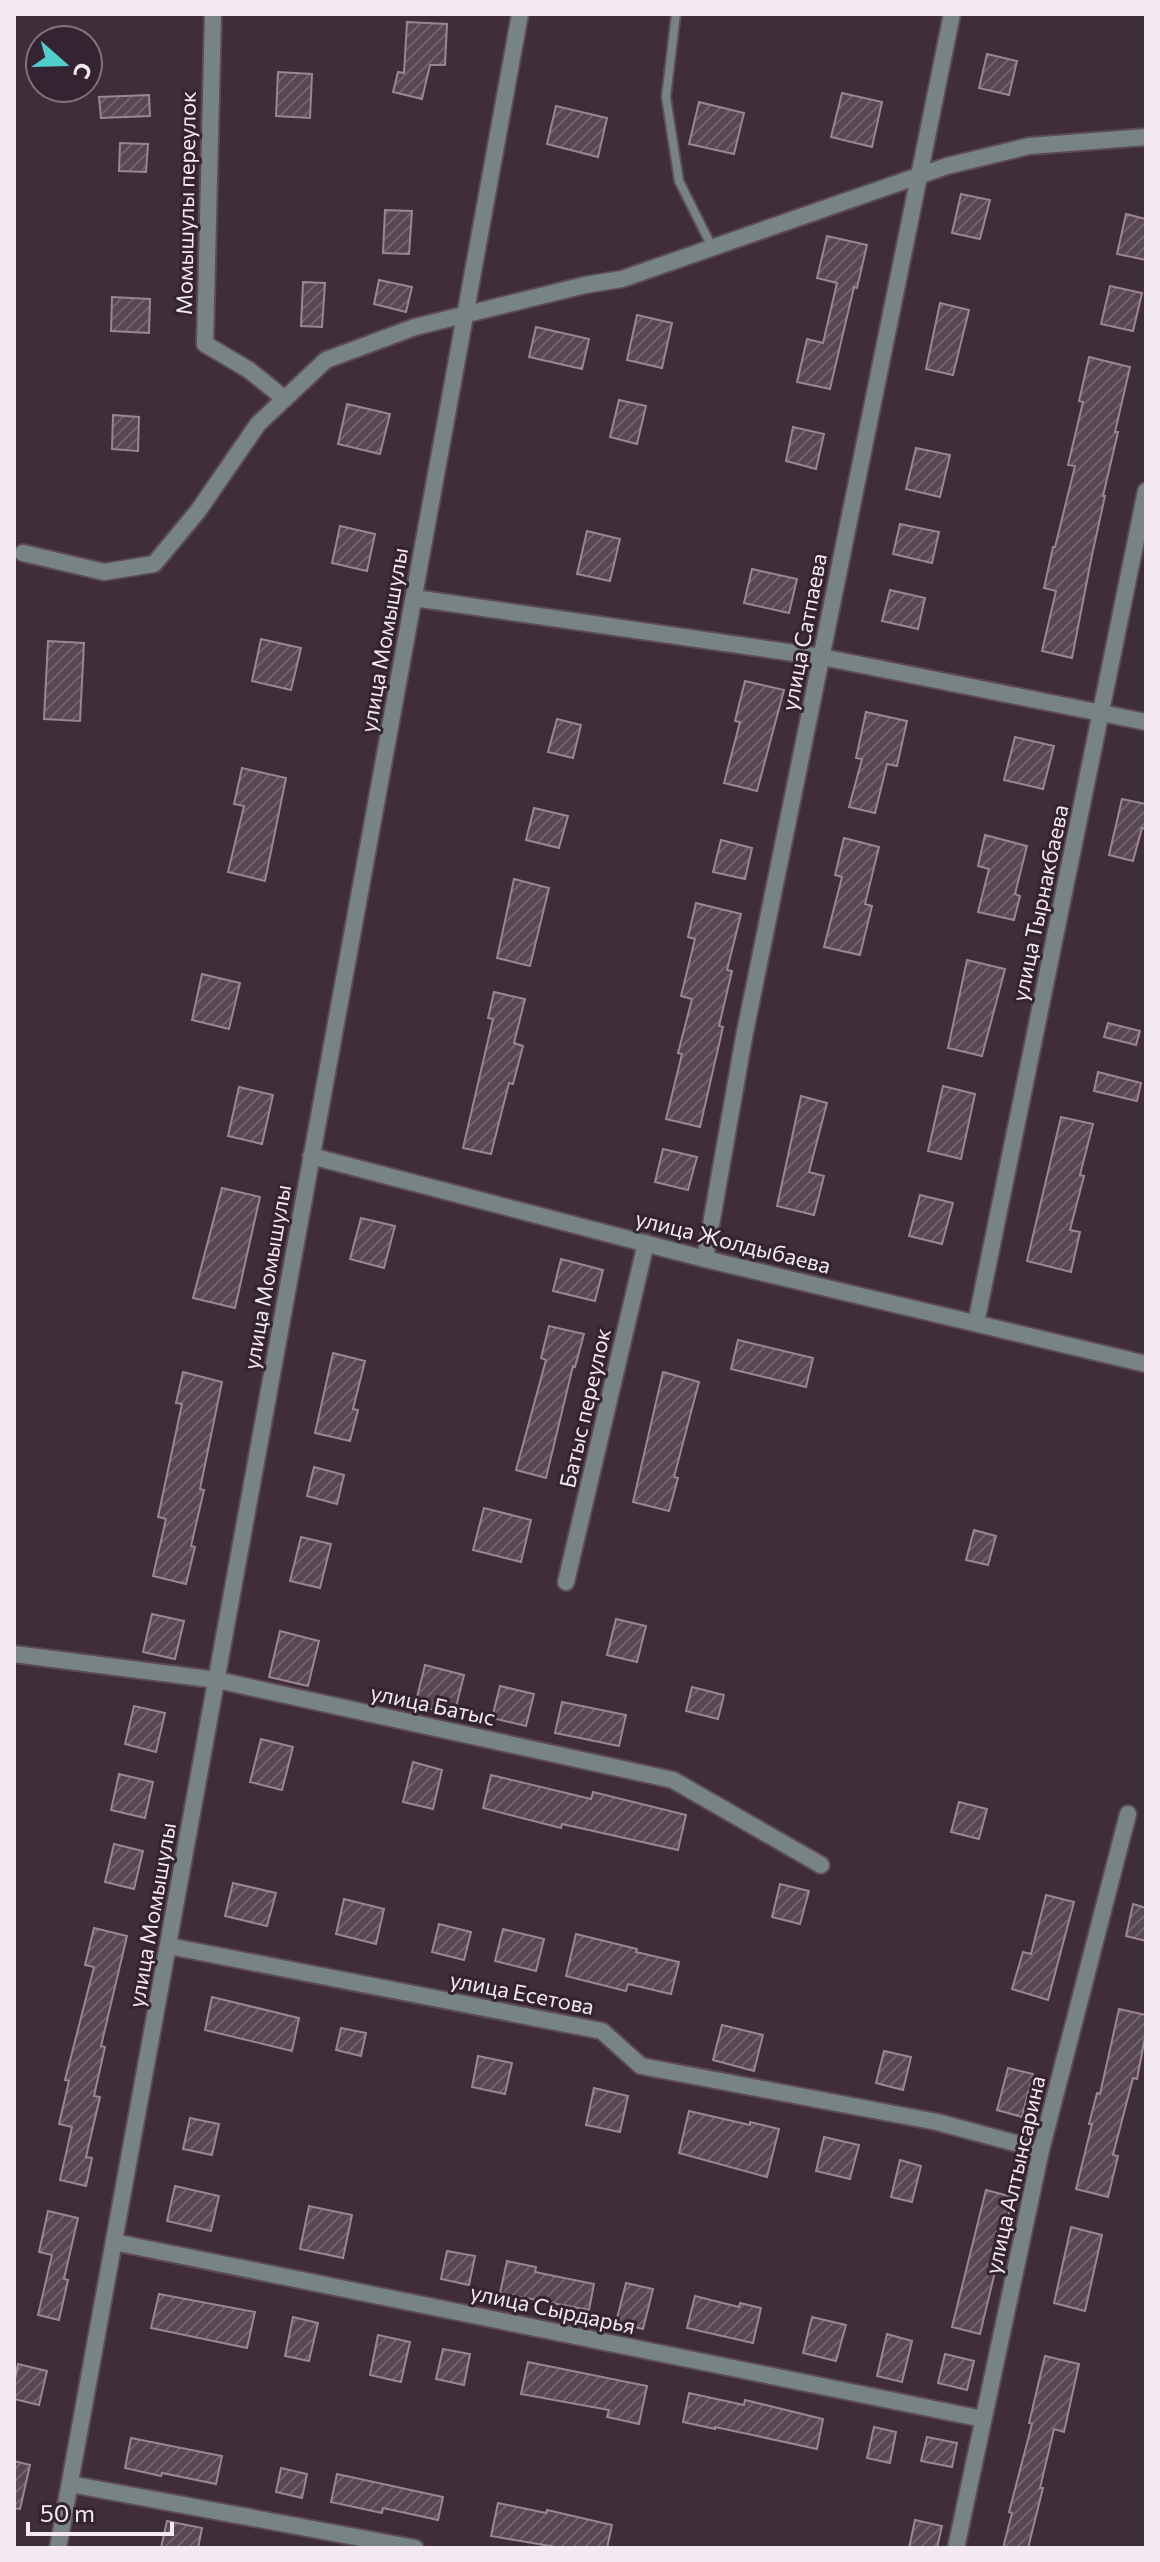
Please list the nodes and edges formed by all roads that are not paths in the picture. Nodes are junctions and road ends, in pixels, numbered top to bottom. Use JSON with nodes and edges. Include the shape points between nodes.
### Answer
{"nodes":[{"id":1,"x":213,"y":14,"type":"edge"},
{"id":2,"x":520,"y":14,"type":"edge"},
{"id":3,"x":676,"y":14,"type":"edge"},
{"id":4,"x":952,"y":14,"type":"edge"},
{"id":5,"x":1146,"y":137,"type":"edge"},
{"id":6,"x":919,"y":176,"type":"junction"},
{"id":7,"x":712,"y":248,"type":"junction"},
{"id":8,"x":466,"y":314,"type":"junction"},
{"id":9,"x":285,"y":399,"type":"junction"},
{"id":10,"x":1146,"y":491,"type":"edge"},
{"id":11,"x":23,"y":553,"type":"dead end"},
{"id":12,"x":414,"y":598,"type":"junction"},
{"id":13,"x":822,"y":657,"type":"junction"},
{"id":14,"x":1101,"y":712,"type":"junction"},
{"id":15,"x":1146,"y":722,"type":"edge"},
{"id":16,"x":311,"y":1156,"type":"junction"},
{"id":17,"x":646,"y":1243,"type":"junction"},
{"id":18,"x":705,"y":1259,"type":"junction"},
{"id":19,"x":976,"y":1323,"type":"junction"},
{"id":20,"x":1146,"y":1364,"type":"edge"},
{"id":21,"x":566,"y":1582,"type":"dead end"},
{"id":22,"x":14,"y":1654,"type":"edge"},
{"id":23,"x":217,"y":1680,"type":"junction"},
{"id":24,"x":1128,"y":1814,"type":"dead end"},
{"id":25,"x":821,"y":1865,"type":"dead end"},
{"id":26,"x":169,"y":1946,"type":"junction"},
{"id":27,"x":1041,"y":2150,"type":"junction"},
{"id":28,"x":114,"y":2242,"type":"junction"},
{"id":29,"x":983,"y":2419,"type":"junction"},
{"id":30,"x":70,"y":2484,"type":"junction"},
{"id":31,"x":58,"y":2548,"type":"edge"},
{"id":32,"x":415,"y":2548,"type":"edge"},
{"id":33,"x":956,"y":2548,"type":"edge"}],
"edges":[{"from":1,"to":9,"type":"street","name":"Момышулы переулок","via":[[205,344]]},
{"from":2,"to":8,"type":"street","name":"улица Момышулы"},
{"from":3,"to":7,"type":"lane","via":[[666,97],[670,125],[679,181]]},
{"from":4,"to":6,"type":"street","name":"улица Сатпаева"},
{"from":5,"to":6,"type":"street","via":[[1029,146]]},
{"from":6,"to":7,"type":"street"},
{"from":6,"to":13,"type":"street","name":"улица Сатпаева"},
{"from":7,"to":8,"type":"street","via":[[622,279]]},
{"from":8,"to":9,"type":"street","via":[[326,360]]},
{"from":8,"to":12,"type":"street","name":"улица Момышулы"},
{"from":9,"to":11,"type":"street","via":[[258,424],[154,564],[104,572]]},
{"from":10,"to":14,"type":"street","name":"улица Тырнакбаева"},
{"from":12,"to":13,"type":"street"},
{"from":12,"to":16,"type":"street","name":"улица Момышулы"},
{"from":13,"to":14,"type":"street"},
{"from":13,"to":18,"type":"street","name":"улица Сатпаева","via":[[744,1037]]},
{"from":14,"to":15,"type":"street"},
{"from":14,"to":19,"type":"street","name":"улица Тырнакбаева"},
{"from":16,"to":17,"type":"street","name":"улица Жолдыбаева"},
{"from":16,"to":23,"type":"street","name":"улица Момышулы"},
{"from":17,"to":18,"type":"street","name":"улица Жолдыбаева"},
{"from":17,"to":21,"type":"street","name":"Батыс переулок"},
{"from":18,"to":19,"type":"street","name":"улица Жолдыбаева"},
{"from":19,"to":20,"type":"street","name":"улица Жолдыбаева"},
{"from":22,"to":23,"type":"street","name":"улица Батыс"},
{"from":23,"to":25,"type":"street","name":"улица Батыс","via":[[673,1780]]},
{"from":23,"to":26,"type":"street","name":"улица Момышулы"},
{"from":24,"to":27,"type":"street","name":"улица Алтынсарина"},
{"from":26,"to":27,"type":"street","name":"улица Есетова","via":[[602,2031],[641,2066],[937,2122]]},
{"from":26,"to":28,"type":"street","name":"улица Момышулы"},
{"from":27,"to":29,"type":"street","name":"улица Алтынсарина"},
{"from":28,"to":29,"type":"street","name":"улица Сырдарья"},
{"from":28,"to":30,"type":"street","name":"улица Момышулы"},
{"from":29,"to":33,"type":"street","name":"улица Алтынсарина"},
{"from":30,"to":31,"type":"street","name":"улица Момышулы"},
{"from":30,"to":32,"type":"street"}]}
